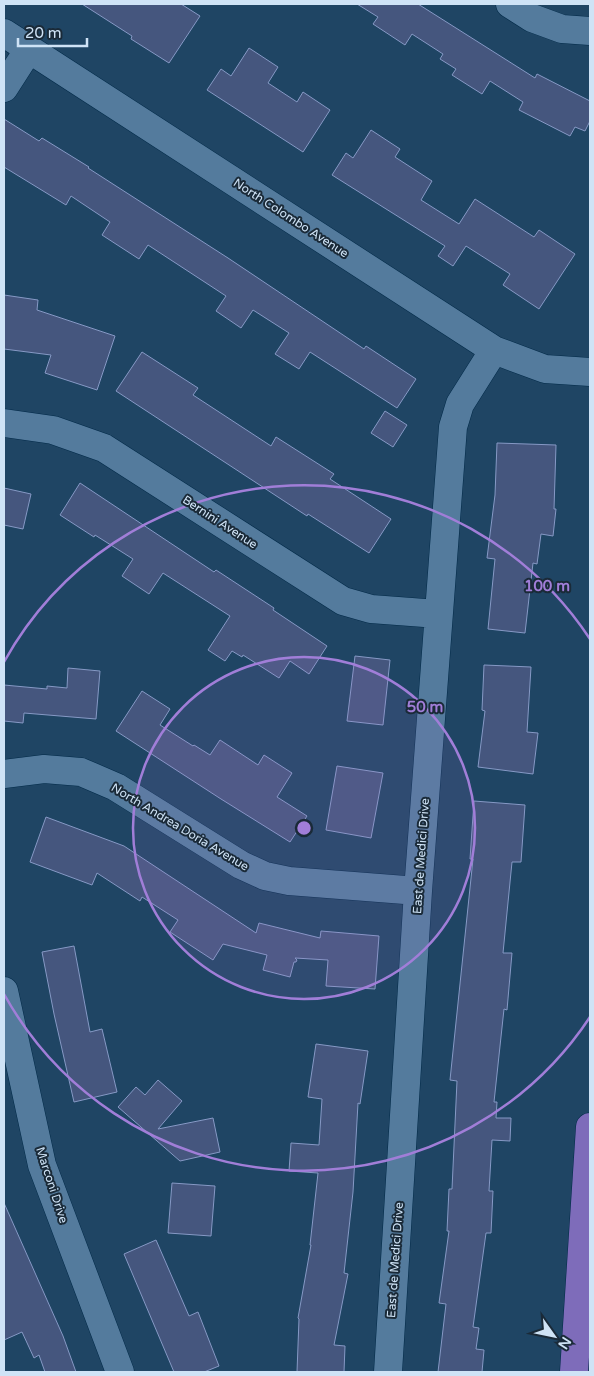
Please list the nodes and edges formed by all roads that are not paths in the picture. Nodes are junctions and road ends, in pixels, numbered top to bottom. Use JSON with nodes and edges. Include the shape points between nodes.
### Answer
{"nodes":[{"id":1,"x":510,"y":4,"type":"edge"},
{"id":2,"x":590,"y":31,"type":"edge"},
{"id":3,"x":4,"y":33,"type":"edge"},
{"id":4,"x":29,"y":49,"type":"junction"},
{"id":5,"x":4,"y":88,"type":"edge"},
{"id":6,"x":494,"y":350,"type":"junction"},
{"id":7,"x":590,"y":372,"type":"edge"},
{"id":8,"x":4,"y":423,"type":"edge"},
{"id":9,"x":438,"y":614,"type":"junction"},
{"id":10,"x":4,"y":774,"type":"edge"},
{"id":11,"x":418,"y":891,"type":"junction"},
{"id":12,"x":4,"y":991,"type":"edge"},
{"id":13,"x":590,"y":1127,"type":"edge"},
{"id":14,"x":120,"y":1372,"type":"edge"},
{"id":15,"x":388,"y":1372,"type":"edge"},
{"id":16,"x":574,"y":1372,"type":"edge"}],
"edges":[{"from":1,"to":2,"type":"street","via":[[532,18],[562,29]]},
{"from":3,"to":4,"type":"street","name":"North Colombo Avenue"},
{"from":4,"to":5,"type":"street"},
{"from":4,"to":6,"type":"street","name":"North Colombo Avenue"},
{"from":6,"to":7,"type":"street","name":"North Colombo Avenue","via":[[545,369]]},
{"from":6,"to":9,"type":"street","name":"East de Medici Drive","via":[[460,404],[453,427]]},
{"from":8,"to":9,"type":"street","name":"Bernini Avenue","via":[[53,430],[104,448],[343,601],[372,609]]},
{"from":9,"to":11,"type":"street","name":"East de Medici Drive"},
{"from":10,"to":11,"type":"street","name":"North Andrea Doria Avenue","via":[[44,769],[81,772],[116,787],[241,865],[265,876],[289,881]]},
{"from":11,"to":15,"type":"street","name":"East de Medici Drive"},
{"from":12,"to":14,"type":"street","name":"Marconi Drive","via":[[42,1165]]},
{"from":13,"to":16,"type":"main road"}]}
